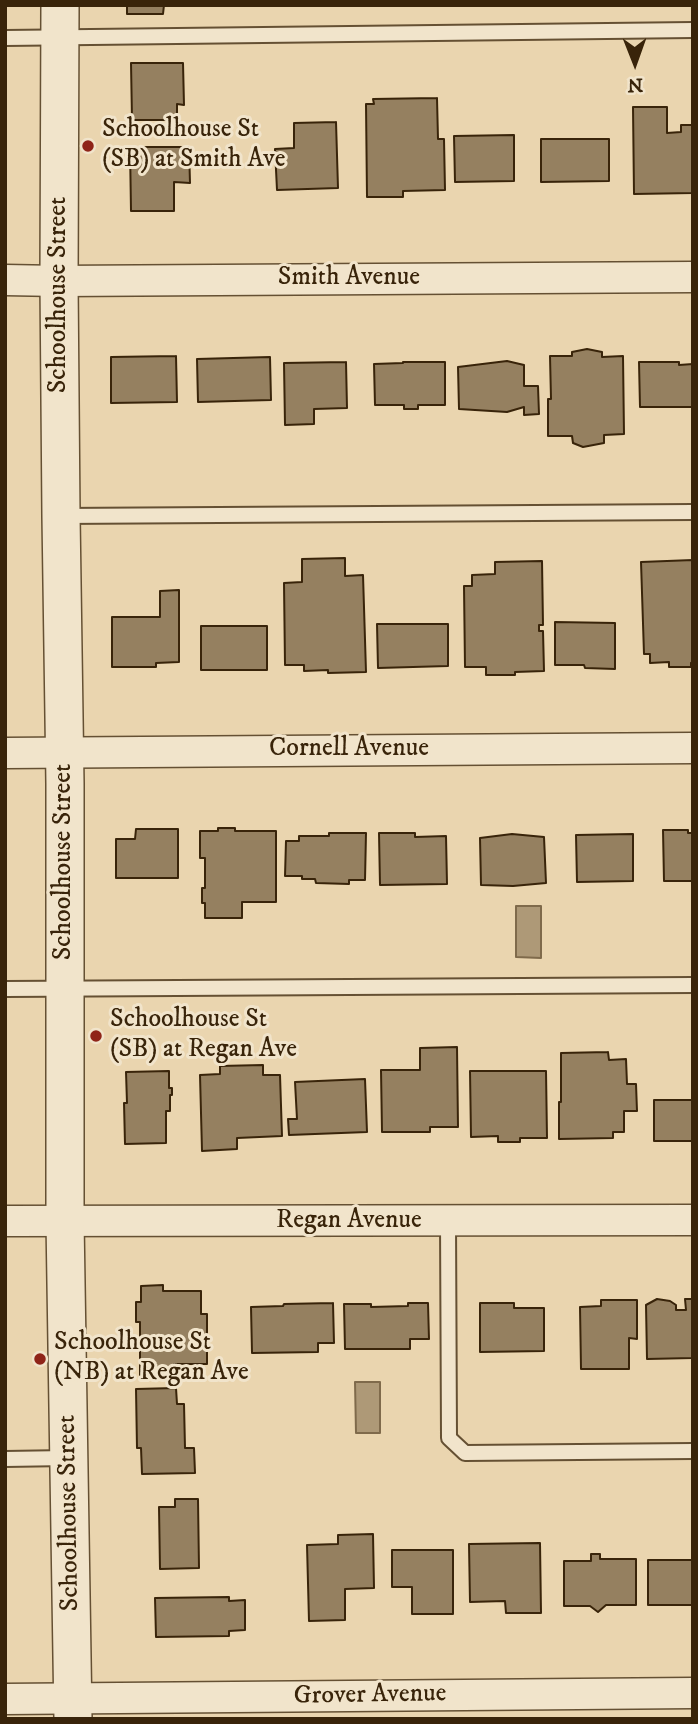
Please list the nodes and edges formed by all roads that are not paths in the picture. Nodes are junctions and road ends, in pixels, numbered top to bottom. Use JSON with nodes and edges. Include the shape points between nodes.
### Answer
{"nodes":[{"id":1,"x":61,"y":22,"type":"edge"},
{"id":2,"x":693,"y":30,"type":"edge"},
{"id":3,"x":5,"y":38,"type":"edge"},
{"id":4,"x":693,"y":277,"type":"edge"},
{"id":5,"x":5,"y":280,"type":"edge"},
{"id":6,"x":60,"y":281,"type":"junction"},
{"id":7,"x":693,"y":512,"type":"edge"},
{"id":8,"x":61,"y":516,"type":"junction"},
{"id":9,"x":693,"y":748,"type":"edge"},
{"id":10,"x":65,"y":752,"type":"junction"},
{"id":11,"x":5,"y":753,"type":"edge"},
{"id":12,"x":693,"y":985,"type":"edge"},
{"id":13,"x":5,"y":989,"type":"edge"},
{"id":14,"x":65,"y":989,"type":"junction"},
{"id":15,"x":693,"y":1220,"type":"edge"},
{"id":16,"x":5,"y":1221,"type":"edge"},
{"id":17,"x":65,"y":1221,"type":"junction"},
{"id":18,"x":447,"y":1222,"type":"junction"},
{"id":19,"x":693,"y":1451,"type":"edge"},
{"id":20,"x":69,"y":1458,"type":"junction"},
{"id":21,"x":5,"y":1459,"type":"edge"},
{"id":22,"x":693,"y":1693,"type":"edge"},
{"id":23,"x":5,"y":1699,"type":"edge"},
{"id":24,"x":73,"y":1709,"type":"edge"}],
"edges":[{"from":1,"to":2,"type":"lane"},
{"from":1,"to":3,"type":"lane"},
{"from":1,"to":6,"type":"street","name":"Schoolhouse Street"},
{"from":4,"to":6,"type":"street","name":"Smith Avenue"},
{"from":5,"to":6,"type":"street","name":"Smith Avenue"},
{"from":6,"to":8,"type":"street","name":"Schoolhouse Street"},
{"from":7,"to":8,"type":"lane"},
{"from":8,"to":10,"type":"street","name":"Schoolhouse Street"},
{"from":9,"to":10,"type":"street","name":"Cornell Avenue"},
{"from":10,"to":11,"type":"street","name":"Cornell Avenue"},
{"from":10,"to":14,"type":"street","name":"Schoolhouse Street"},
{"from":12,"to":14,"type":"lane"},
{"from":13,"to":14,"type":"lane"},
{"from":14,"to":17,"type":"street","name":"Schoolhouse Street"},
{"from":15,"to":18,"type":"street","name":"Regan Avenue"},
{"from":16,"to":17,"type":"street","name":"Regan Avenue"},
{"from":17,"to":18,"type":"street","name":"Regan Avenue"},
{"from":17,"to":20,"type":"street","name":"Schoolhouse Street"},
{"from":18,"to":19,"type":"lane","via":[[449,1438],[465,1453]]},
{"from":20,"to":21,"type":"lane"},
{"from":20,"to":24,"type":"street","name":"Schoolhouse Street"},
{"from":22,"to":24,"type":"street","name":"Grover Avenue"},
{"from":23,"to":24,"type":"street","name":"Grover Avenue"}]}
